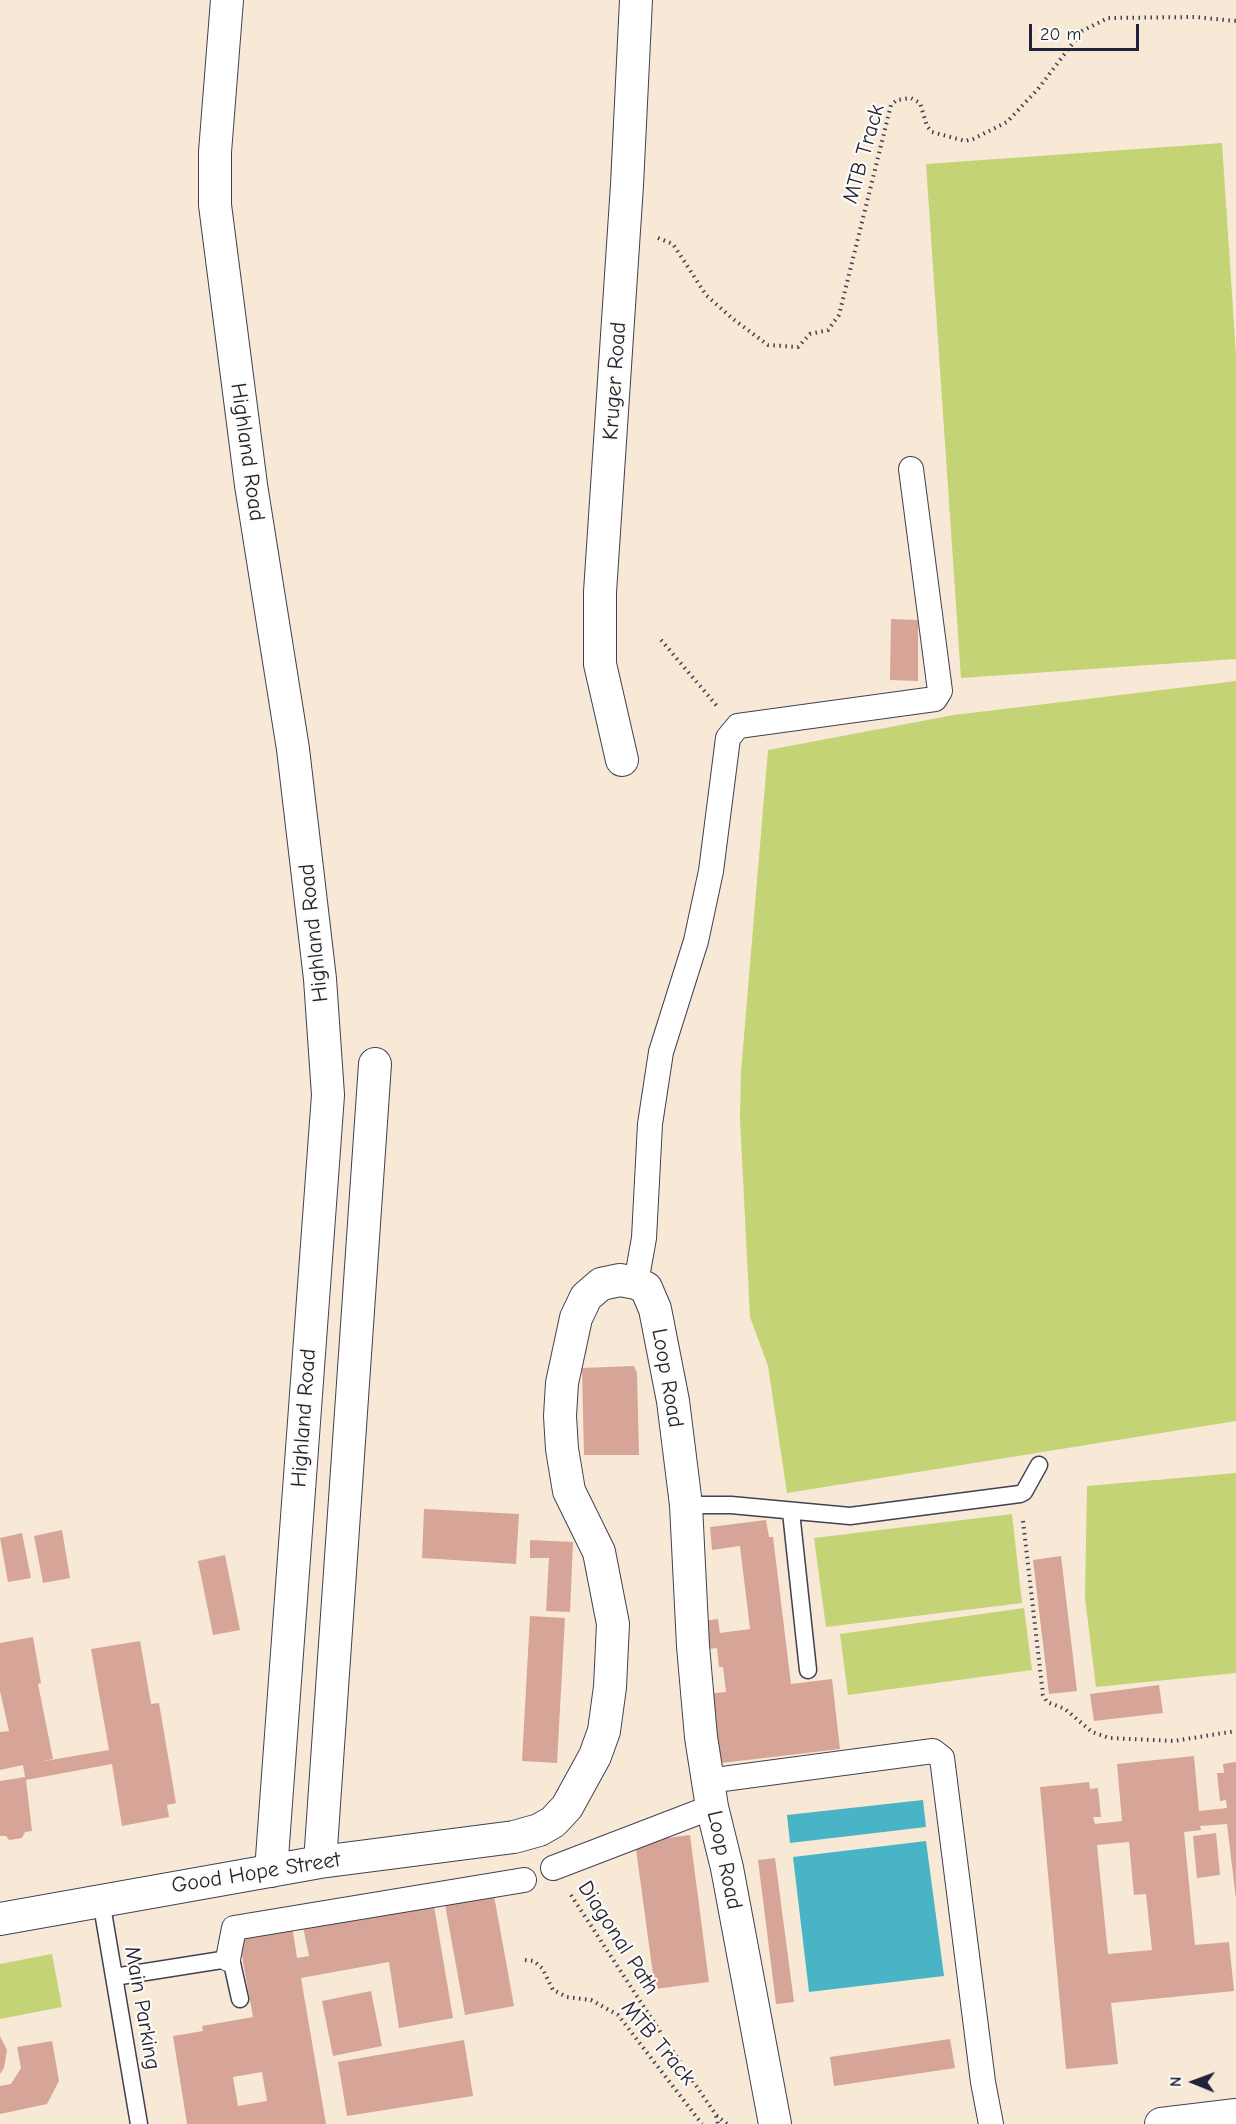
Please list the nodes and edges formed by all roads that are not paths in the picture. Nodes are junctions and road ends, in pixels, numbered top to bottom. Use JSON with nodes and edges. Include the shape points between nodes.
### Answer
{"nodes":[{"id":1,"x":227,"y":0,"type":"edge"},
{"id":2,"x":636,"y":0,"type":"edge"},
{"id":3,"x":911,"y":469,"type":"dead end"},
{"id":4,"x":622,"y":760,"type":"dead end"},
{"id":5,"x":375,"y":1064,"type":"dead end"},
{"id":6,"x":636,"y":1282,"type":"junction"},
{"id":7,"x":1039,"y":1465,"type":"dead end"},
{"id":8,"x":686,"y":1505,"type":"junction"},
{"id":9,"x":791,"y":1512,"type":"junction"},
{"id":10,"x":808,"y":1670,"type":"dead end"},
{"id":11,"x":710,"y":1794,"type":"junction"},
{"id":12,"x":320,"y":1862,"type":"junction"},
{"id":13,"x":553,"y":1868,"type":"road end"},
{"id":14,"x":271,"y":1871,"type":"junction"},
{"id":15,"x":524,"y":1880,"type":"dead end"},
{"id":16,"x":101,"y":1900,"type":"junction"},
{"id":17,"x":0,"y":1919,"type":"edge"},
{"id":18,"x":228,"y":1959,"type":"junction"},
{"id":19,"x":114,"y":1977,"type":"junction"},
{"id":20,"x":240,"y":1999,"type":"dead end"},
{"id":21,"x":1236,"y":2115,"type":"edge"},
{"id":22,"x":140,"y":2124,"type":"edge"},
{"id":23,"x":775,"y":2124,"type":"edge"},
{"id":24,"x":991,"y":2124,"type":"edge"},
{"id":25,"x":1161,"y":2124,"type":"edge"}],
"edges":[{"from":1,"to":14,"type":"street","name":"Highland Road","via":[[215,152],[215,205],[251,485],[293,750],[320,979],[328,1095]]},
{"from":2,"to":4,"type":"street","name":"Kruger Road","via":[[599,645],[603,684]]},
{"from":3,"to":6,"type":"street","via":[[940,691],[934,699],[738,726],[728,738],[711,871],[696,941],[661,1052],[650,1124],[644,1238]]},
{"from":5,"to":12,"type":"street","name":"Highland Road"},
{"from":6,"to":8,"type":"street","name":"Loop Road","via":[[646,1288],[655,1309],[673,1401]]},
{"from":6,"to":12,"type":"street","name":"Good Hope Street","via":[[601,1284],[586,1297],[576,1318],[562,1383],[561,1449],[569,1491],[599,1552],[613,1624],[610,1687],[604,1731],[595,1756],[567,1807],[539,1830],[514,1837]]},
{"from":7,"to":9,"type":"lane","via":[[1020,1494],[850,1516]]},
{"from":8,"to":9,"type":"lane"},
{"from":8,"to":11,"type":"street","name":"Loop Road","via":[[693,1646]]},
{"from":9,"to":10,"type":"lane"},
{"from":11,"to":13,"type":"street"},
{"from":11,"to":23,"type":"street","name":"Loop Road"},
{"from":11,"to":24,"type":"street","via":[[933,1751],[942,1758]]},
{"from":12,"to":14,"type":"street","name":"Good Hope Street"},
{"from":14,"to":16,"type":"street","name":"Good Hope Street"},
{"from":15,"to":18,"type":"street","via":[[234,1928]]},
{"from":16,"to":17,"type":"street","name":"Good Hope Street"},
{"from":16,"to":19,"type":"lane","name":"Main Parking"},
{"from":18,"to":19,"type":"lane"},
{"from":18,"to":20,"type":"lane"},
{"from":19,"to":22,"type":"lane","name":"Main Parking"},
{"from":21,"to":25,"type":"street"}]}
